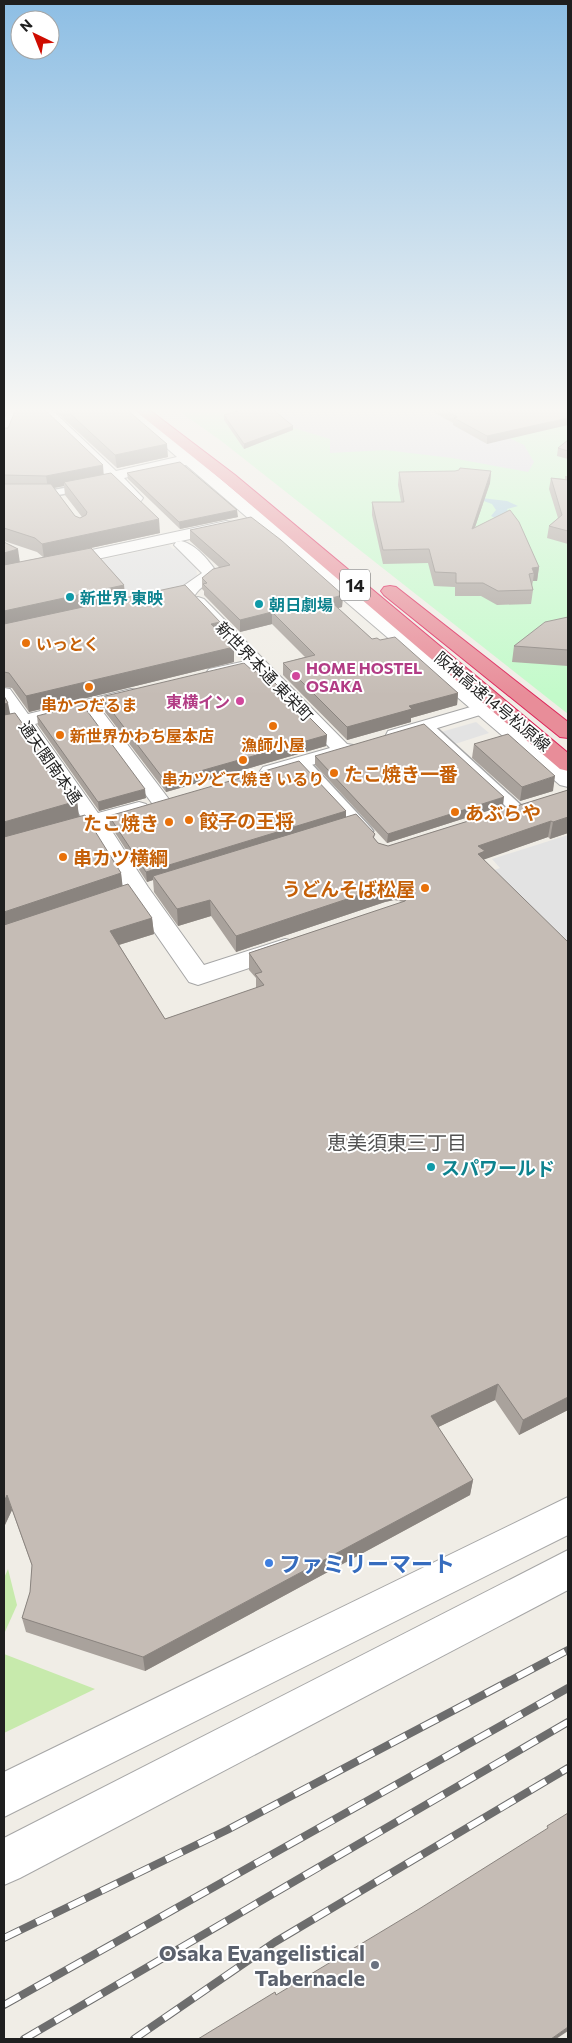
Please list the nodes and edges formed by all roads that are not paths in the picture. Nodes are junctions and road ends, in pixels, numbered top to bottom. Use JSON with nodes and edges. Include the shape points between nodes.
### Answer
{"nodes":[{"id":1,"x":141,"y":504,"type":"edge"},
{"id":2,"x":242,"y":504,"type":"edge"},
{"id":3,"x":260,"y":504,"type":"edge"},
{"id":4,"x":285,"y":504,"type":"edge"},
{"id":5,"x":145,"y":507,"type":"edge"},
{"id":6,"x":259,"y":519,"type":"junction"},
{"id":7,"x":174,"y":536,"type":"junction"},
{"id":8,"x":23,"y":554,"type":"edge"},
{"id":9,"x":351,"y":559,"type":"dead end"},
{"id":10,"x":40,"y":566,"type":"junction"},
{"id":11,"x":4,"y":574,"type":"edge"},
{"id":12,"x":374,"y":578,"type":"dead end"},
{"id":13,"x":188,"y":592,"type":"junction"},
{"id":14,"x":169,"y":596,"type":"edge"},
{"id":15,"x":257,"y":663,"type":"junction"},
{"id":16,"x":200,"y":677,"type":"edge"},
{"id":17,"x":144,"y":691,"type":"edge"},
{"id":18,"x":4,"y":694,"type":"edge"},
{"id":19,"x":88,"y":705,"type":"junction"},
{"id":20,"x":474,"y":711,"type":"dead end"},
{"id":21,"x":18,"y":722,"type":"junction"},
{"id":22,"x":426,"y":726,"type":"junction"},
{"id":23,"x":568,"y":732,"type":"edge"},
{"id":24,"x":380,"y":739,"type":"edge"},
{"id":25,"x":361,"y":745,"type":"edge"},
{"id":26,"x":343,"y":750,"type":"junction"},
{"id":27,"x":302,"y":762,"type":"junction"},
{"id":28,"x":568,"y":764,"type":"edge"},
{"id":29,"x":255,"y":775,"type":"edge"},
{"id":30,"x":568,"y":780,"type":"edge"},
{"id":31,"x":180,"y":796,"type":"edge"},
{"id":32,"x":161,"y":802,"type":"junction"},
{"id":33,"x":545,"y":803,"type":"edge"},
{"id":34,"x":492,"y":819,"type":"edge"},
{"id":35,"x":358,"y":823,"type":"junction"},
{"id":36,"x":96,"y":826,"type":"junction"},
{"id":37,"x":340,"y":829,"type":"edge"},
{"id":38,"x":375,"y":841,"type":"edge"},
{"id":39,"x":4,"y":847,"type":"edge"},
{"id":40,"x":310,"y":939,"type":"edge"},
{"id":41,"x":568,"y":1516,"type":"edge"},
{"id":42,"x":568,"y":1570,"type":"edge"},
{"id":43,"x":4,"y":1794,"type":"edge"},
{"id":44,"x":4,"y":1862,"type":"edge"}],
"edges":[{"from":1,"to":5,"type":"street"},
{"from":2,"to":6,"type":"street"},
{"from":3,"to":28,"type":"highway","name":"阪神高速14号松原線","number":"14"},
{"from":4,"to":9,"type":"highway","number":"14"},
{"from":6,"to":7,"type":"street"},
{"from":6,"to":30,"type":"street"},
{"from":7,"to":10,"type":"street"},
{"from":7,"to":13,"type":"street","via":[[204,564],[210,574],[190,586]]},
{"from":8,"to":10,"type":"street"},
{"from":10,"to":11,"type":"street"},
{"from":12,"to":23,"type":"highway","name":"阪神高速14号松原線","number":"14"},
{"from":13,"to":14,"type":"street"},
{"from":13,"to":15,"type":"street","name":"新世界本通 東栄町"},
{"from":15,"to":16,"type":"street"},
{"from":15,"to":26,"type":"street","name":"新世界本通 東栄町"},
{"from":17,"to":19,"type":"street"},
{"from":18,"to":21,"type":"street","name":"通天閣南本通"},
{"from":19,"to":21,"type":"street"},
{"from":19,"to":32,"type":"street"},
{"from":20,"to":22,"type":"street"},
{"from":21,"to":36,"type":"street","name":"通天閣南本通"},
{"from":22,"to":24,"type":"street"},
{"from":22,"to":33,"type":"lane"},
{"from":25,"to":26,"type":"street"},
{"from":26,"to":27,"type":"street"},
{"from":27,"to":29,"type":"street"},
{"from":27,"to":35,"type":"lane"},
{"from":31,"to":32,"type":"street"},
{"from":32,"to":36,"type":"street"},
{"from":33,"to":34,"type":"street"},
{"from":35,"to":37,"type":"lane"},
{"from":35,"to":38,"type":"lane"},
{"from":36,"to":39,"type":"street"},
{"from":36,"to":40,"type":"street","via":[[198,976]]},
{"from":41,"to":43,"type":"street"},
{"from":42,"to":44,"type":"street"}]}
